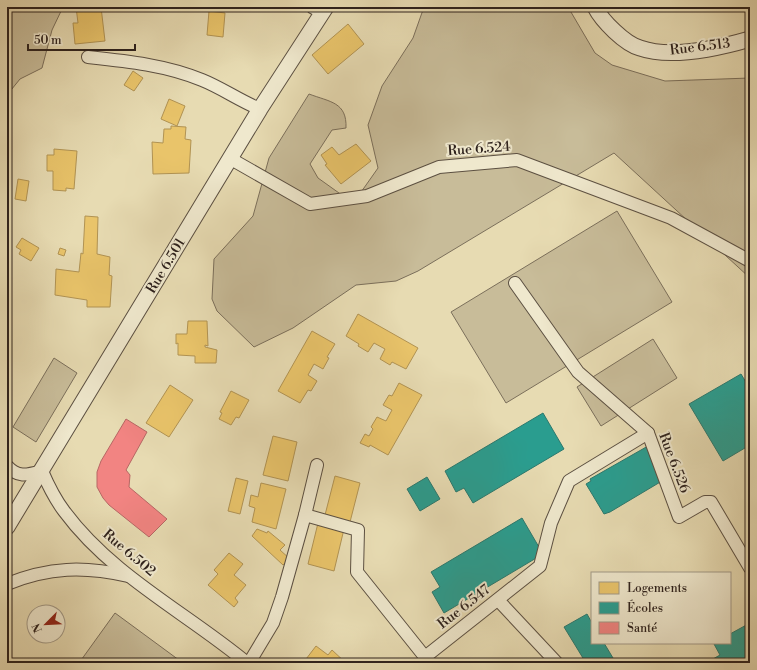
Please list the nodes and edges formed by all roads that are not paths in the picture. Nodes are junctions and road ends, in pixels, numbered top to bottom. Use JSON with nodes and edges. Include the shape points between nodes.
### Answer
{"nodes":[{"id":1,"x":595,"y":7,"type":"edge"},
{"id":2,"x":321,"y":9,"type":"edge"},
{"id":3,"x":750,"y":39,"type":"edge"},
{"id":4,"x":88,"y":57,"type":"dead end"},
{"id":5,"x":260,"y":109,"type":"junction"},
{"id":6,"x":231,"y":159,"type":"junction"},
{"id":7,"x":750,"y":261,"type":"edge"},
{"id":8,"x":515,"y":283,"type":"dead end"},
{"id":9,"x":648,"y":434,"type":"junction"},
{"id":10,"x":317,"y":465,"type":"dead end"},
{"id":11,"x":7,"y":466,"type":"edge"},
{"id":12,"x":42,"y":471,"type":"junction"},
{"id":13,"x":305,"y":515,"type":"junction"},
{"id":14,"x":7,"y":527,"type":"edge"},
{"id":15,"x":750,"y":568,"type":"edge"},
{"id":16,"x":131,"y":577,"type":"junction"},
{"id":17,"x":7,"y":584,"type":"edge"},
{"id":18,"x":498,"y":600,"type":"junction"},
{"id":19,"x":248,"y":663,"type":"edge"},
{"id":20,"x":557,"y":663,"type":"edge"}],
"edges":[{"from":1,"to":3,"type":"street","name":"Rue 6.513","via":[[619,34],[639,48],[670,53]]},
{"from":2,"to":5,"type":"street","name":"Rue 6.501"},
{"from":4,"to":5,"type":"street","via":[[135,62],[195,78]]},
{"from":5,"to":6,"type":"street","name":"Rue 6.501"},
{"from":6,"to":7,"type":"street","name":"Rue 6.524","via":[[310,204],[367,196],[439,167],[517,160],[671,218]]},
{"from":6,"to":12,"type":"street","name":"Rue 6.501"},
{"from":8,"to":9,"type":"street","name":"Rue 6.526","via":[[578,372]]},
{"from":9,"to":15,"type":"street","name":"Rue 6.526","via":[[679,517],[705,502],[711,502]]},
{"from":9,"to":18,"type":"street","name":"Rue 6.547","via":[[569,481],[551,523],[540,566]]},
{"from":10,"to":13,"type":"street"},
{"from":11,"to":12,"type":"street","via":[[14,473],[24,476]]},
{"from":12,"to":14,"type":"street","name":"Rue 6.501"},
{"from":12,"to":16,"type":"street","name":"Rue 6.502","via":[[54,497],[76,526],[107,558]]},
{"from":13,"to":18,"type":"street","name":"Rue 6.547","via":[[358,530],[357,572],[425,657]]},
{"from":13,"to":19,"type":"street","via":[[273,622]]},
{"from":16,"to":17,"type":"street","via":[[109,572],[66,569],[43,572]]},
{"from":16,"to":19,"type":"street","name":"Rue 6.502"},
{"from":18,"to":20,"type":"street"}]}
